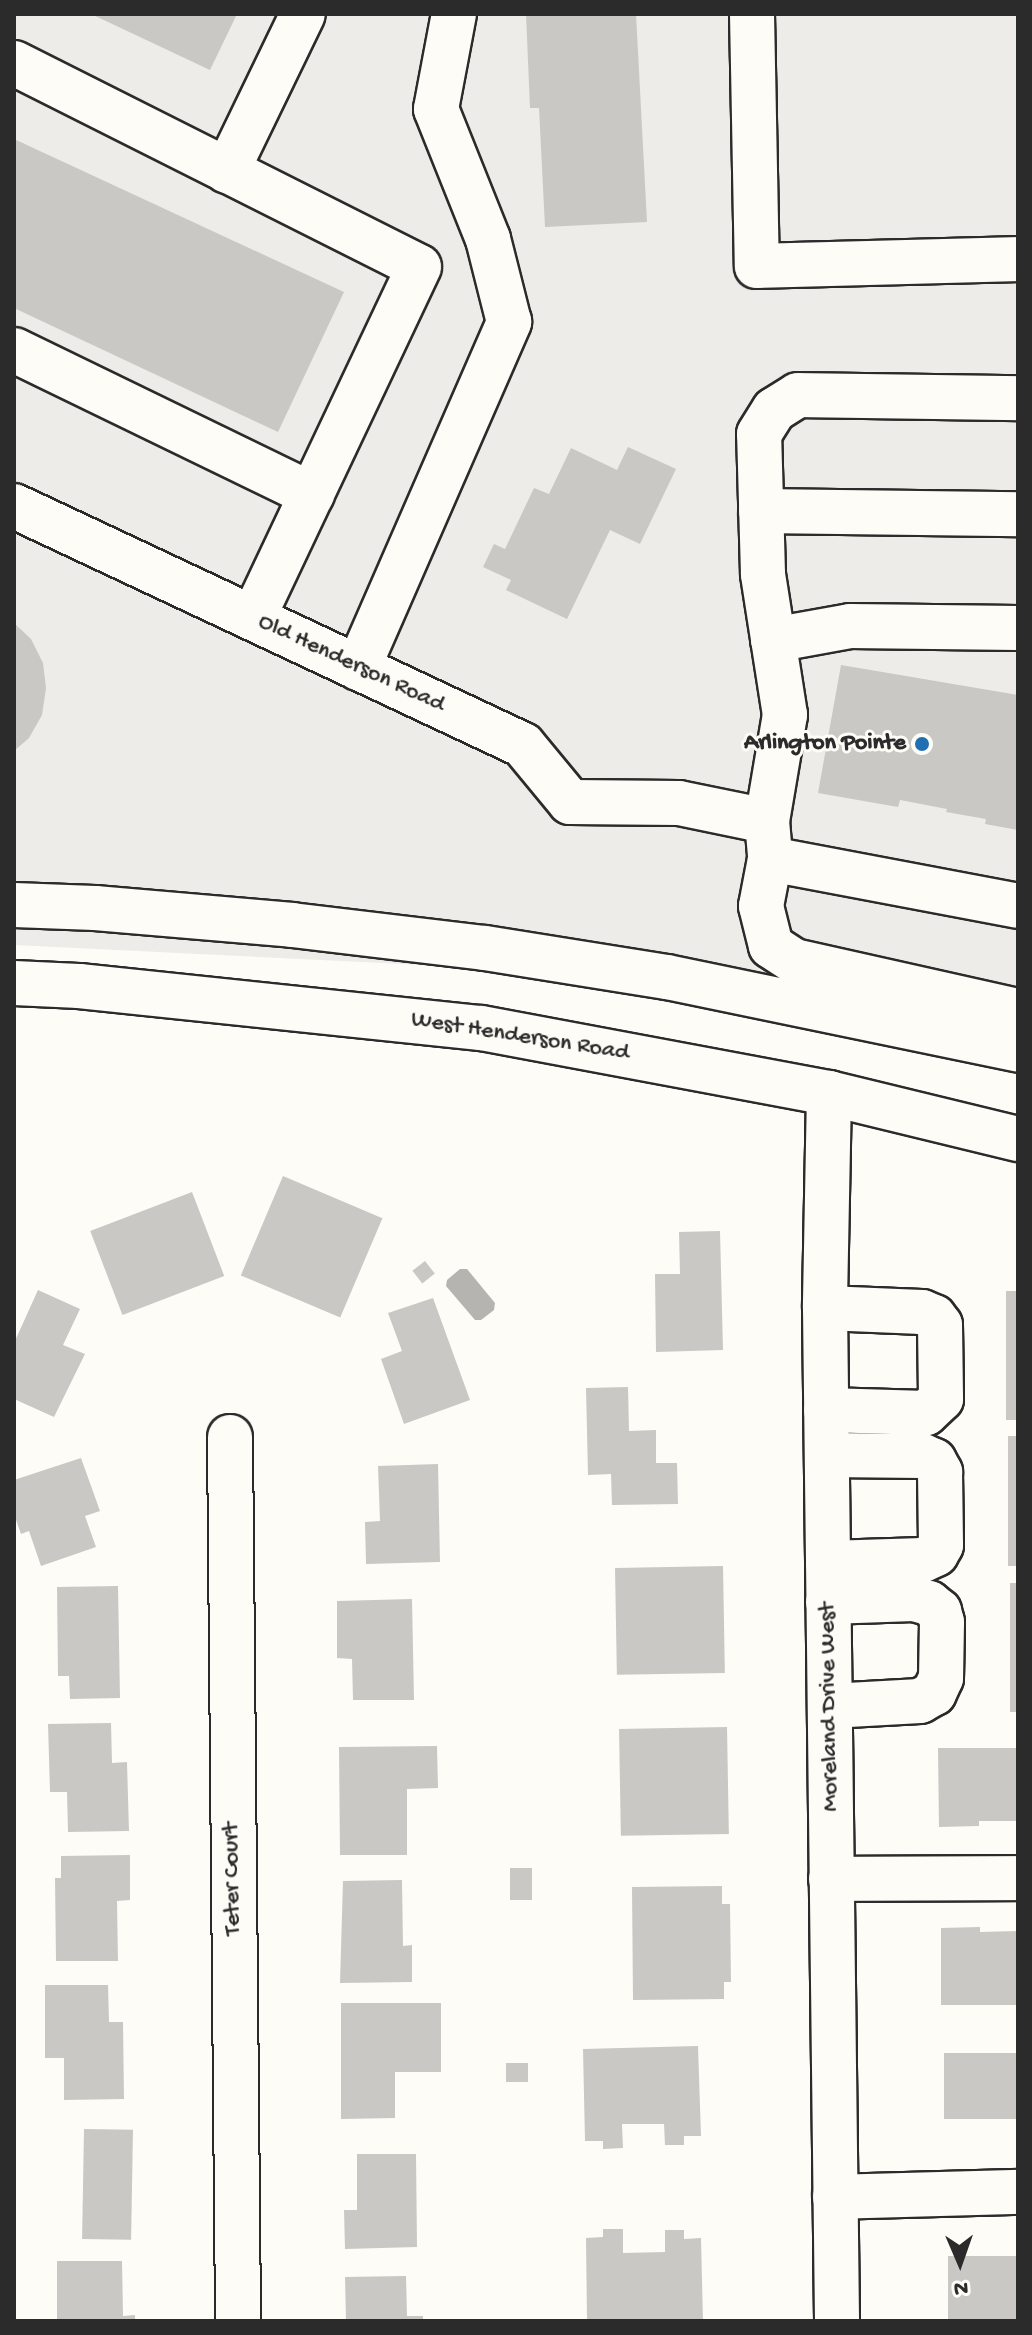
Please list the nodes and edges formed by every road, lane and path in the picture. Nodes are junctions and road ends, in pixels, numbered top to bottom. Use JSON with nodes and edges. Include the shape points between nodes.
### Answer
{"nodes":[{"id":1,"x":303,"y":14,"type":"edge"},
{"id":2,"x":454,"y":14,"type":"edge"},
{"id":3,"x":752,"y":14,"type":"edge"},
{"id":4,"x":14,"y":63,"type":"edge"},
{"id":5,"x":227,"y":171,"type":"junction"},
{"id":6,"x":1018,"y":259,"type":"edge"},
{"id":7,"x":14,"y":350,"type":"edge"},
{"id":8,"x":1018,"y":398,"type":"edge"},
{"id":9,"x":312,"y":495,"type":"junction"},
{"id":10,"x":14,"y":506,"type":"edge"},
{"id":11,"x":761,"y":511,"type":"junction"},
{"id":12,"x":1018,"y":514,"type":"edge"},
{"id":13,"x":253,"y":618,"type":"junction"},
{"id":14,"x":1018,"y":628,"type":"edge"},
{"id":15,"x":773,"y":640,"type":"junction"},
{"id":16,"x":358,"y":668,"type":"junction"},
{"id":17,"x":769,"y":840,"type":"junction"},
{"id":18,"x":14,"y":905,"type":"edge"},
{"id":19,"x":1018,"y":906,"type":"edge"},
{"id":20,"x":14,"y":983,"type":"edge"},
{"id":21,"x":1018,"y":1011,"type":"edge"},
{"id":22,"x":1018,"y":1050,"type":"edge"},
{"id":23,"x":829,"y":1093,"type":"junction"},
{"id":24,"x":1018,"y":1139,"type":"edge"},
{"id":25,"x":825,"y":1308,"type":"junction"},
{"id":26,"x":826,"y":1410,"type":"junction"},
{"id":27,"x":230,"y":1437,"type":"dead end"},
{"id":28,"x":827,"y":1455,"type":"junction"},
{"id":29,"x":828,"y":1583,"type":"junction"},
{"id":30,"x":830,"y":1706,"type":"junction"},
{"id":31,"x":1018,"y":1878,"type":"edge"},
{"id":32,"x":831,"y":1879,"type":"junction"},
{"id":33,"x":1018,"y":2192,"type":"edge"},
{"id":34,"x":835,"y":2197,"type":"junction"},
{"id":35,"x":238,"y":2321,"type":"edge"},
{"id":36,"x":837,"y":2321,"type":"edge"}],
"edges":[{"from":1,"to":5,"type":"street"},
{"from":2,"to":16,"type":"street","via":[[436,109],[488,239],[509,322]]},
{"from":3,"to":6,"type":"street","via":[[757,266]]},
{"from":4,"to":5,"type":"street"},
{"from":5,"to":9,"type":"street","via":[[419,267]]},
{"from":7,"to":9,"type":"street"},
{"from":8,"to":11,"type":"street","via":[[798,395],[774,410],[759,434]]},
{"from":9,"to":13,"type":"street"},
{"from":10,"to":13,"type":"street","name":"Old Henderson Road"},
{"from":11,"to":12,"type":"street"},
{"from":11,"to":15,"type":"street"},
{"from":13,"to":16,"type":"street","name":"Old Henderson Road"},
{"from":14,"to":15,"type":"street","via":[[850,626]]},
{"from":15,"to":17,"type":"street","via":[[785,715]]},
{"from":16,"to":17,"type":"street","name":"Old Henderson Road","via":[[523,745],[570,802],[679,803]]},
{"from":17,"to":19,"type":"street","name":"Old Henderson Road"},
{"from":17,"to":21,"type":"street","via":[[761,906],[771,946],[794,961]]},
{"from":18,"to":22,"type":"street","via":[[292,925],[485,948],[667,977]]},
{"from":20,"to":23,"type":"street","name":"West Henderson Road","via":[[481,1028]]},
{"from":23,"to":24,"type":"street","name":"West Henderson Road"},
{"from":23,"to":25,"type":"street","name":"Moreland Drive West"},
{"from":25,"to":26,"type":"street","name":"Moreland Drive West"},
{"from":25,"to":26,"type":"street","via":[[934,1317],[940,1325],[941,1399],[926,1413]]},
{"from":26,"to":28,"type":"street","name":"Moreland Drive West"},
{"from":27,"to":35,"type":"street","name":"Teter Court"},
{"from":28,"to":29,"type":"street","name":"Moreland Drive West"},
{"from":28,"to":29,"type":"street","via":[[923,1456],[934,1461],[940,1472],[941,1545],[923,1560]]},
{"from":29,"to":30,"type":"street","name":"Moreland Drive West"},
{"from":29,"to":30,"type":"street","via":[[914,1599],[939,1611],[942,1622],[941,1678],[934,1693],[920,1701]]},
{"from":30,"to":32,"type":"street","name":"Moreland Drive West"},
{"from":31,"to":32,"type":"street"},
{"from":32,"to":34,"type":"street","name":"Moreland Drive West"},
{"from":33,"to":34,"type":"street"},
{"from":34,"to":36,"type":"street","name":"Moreland Drive West"}]}
